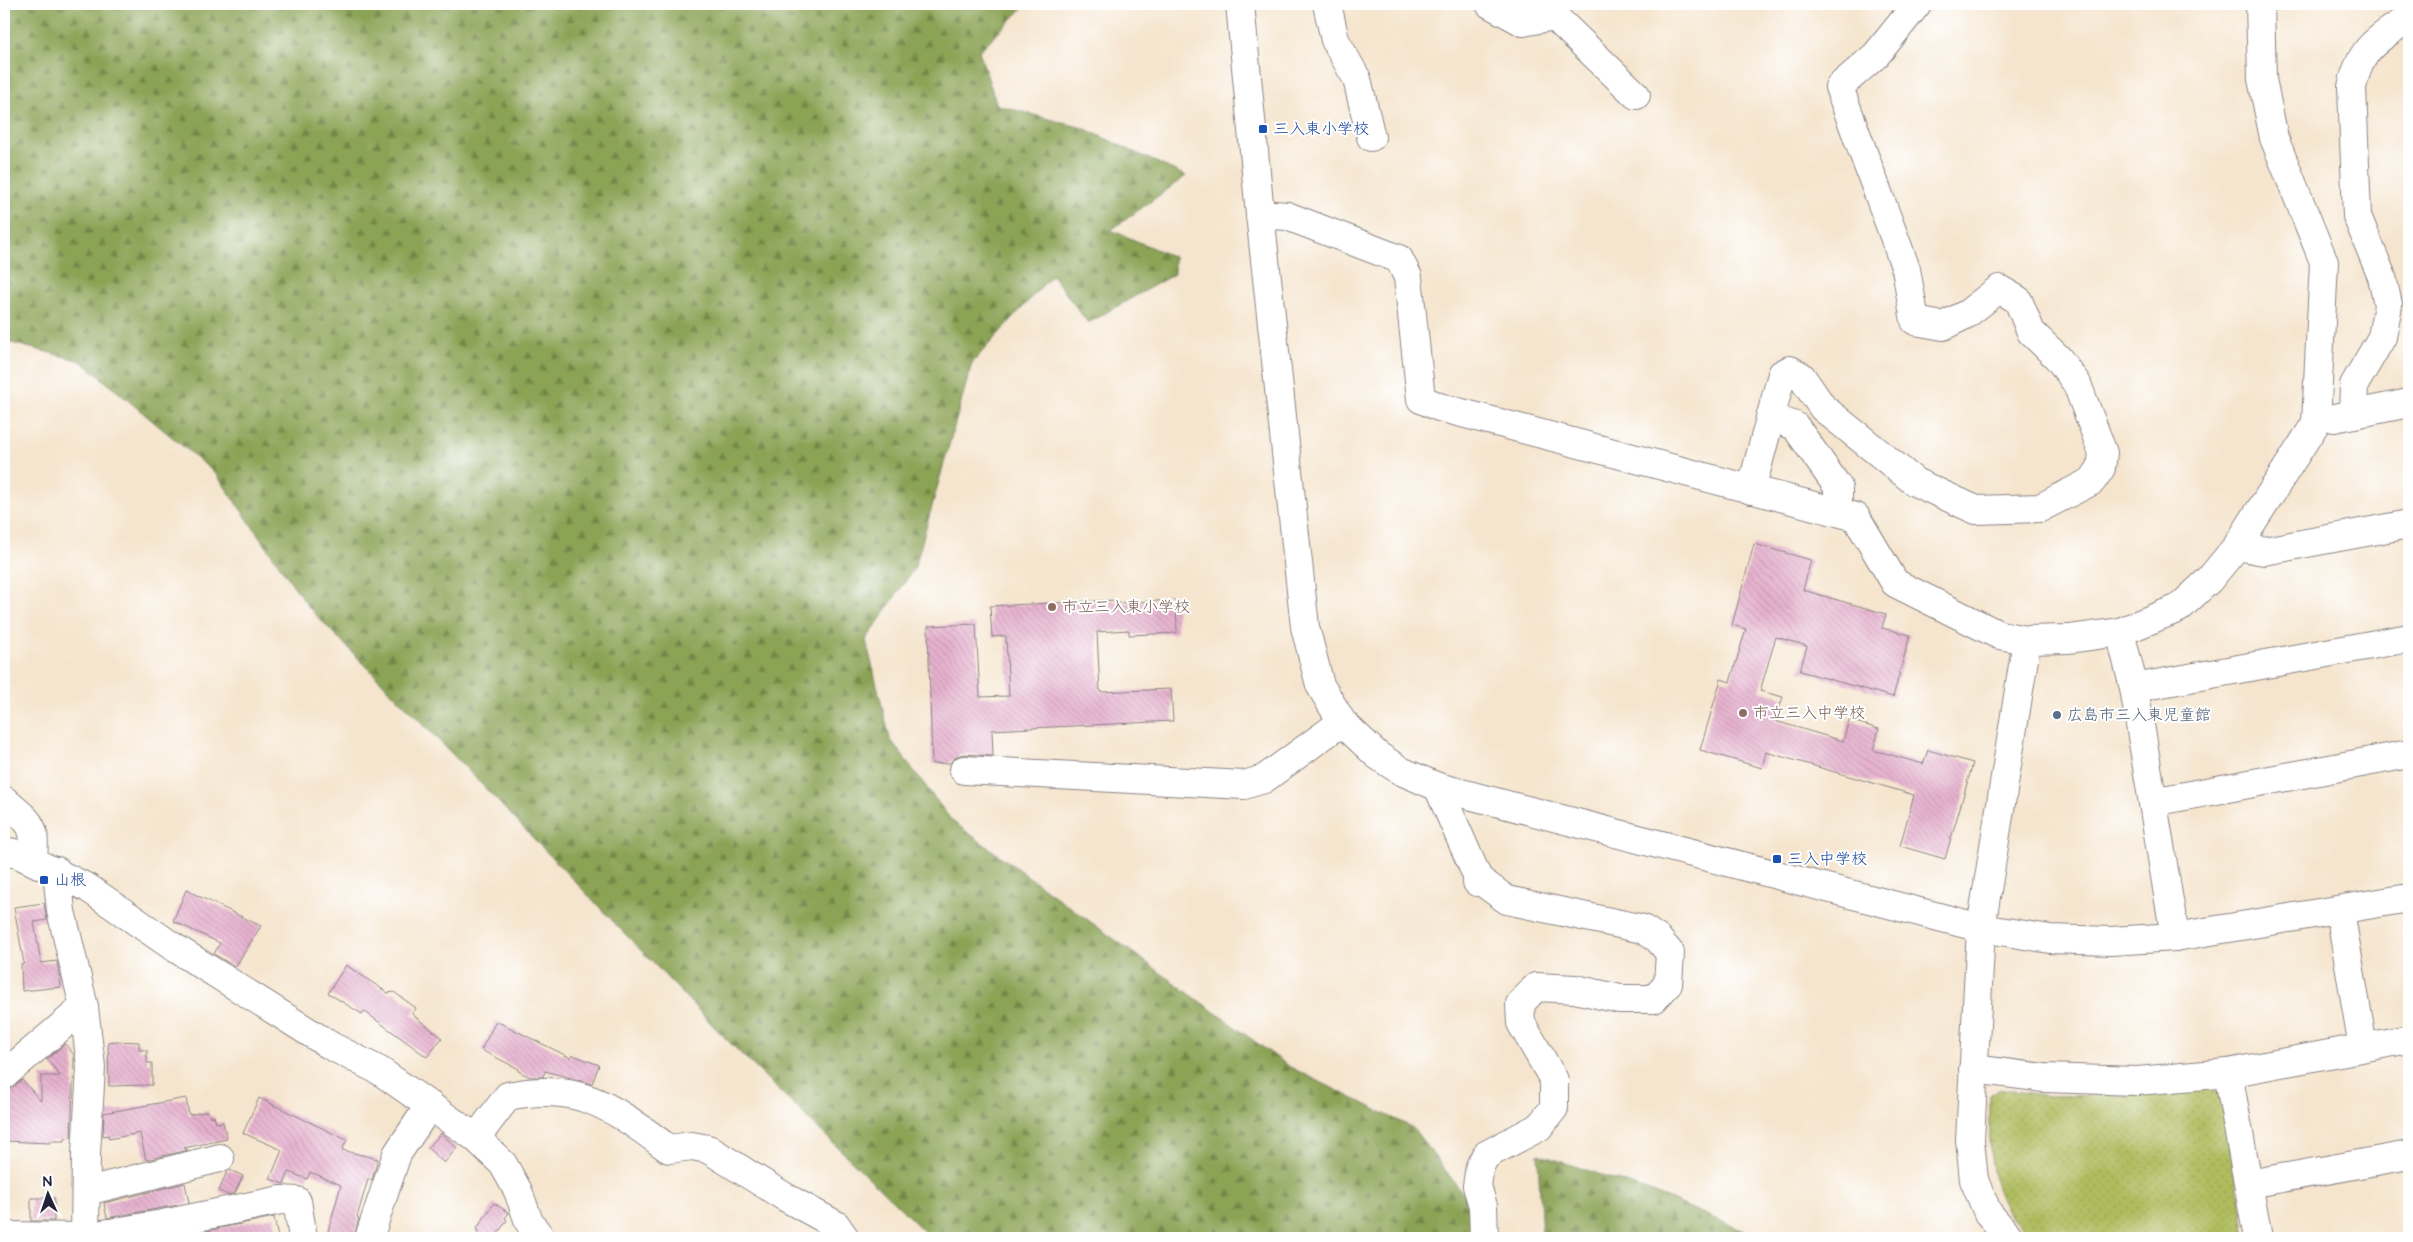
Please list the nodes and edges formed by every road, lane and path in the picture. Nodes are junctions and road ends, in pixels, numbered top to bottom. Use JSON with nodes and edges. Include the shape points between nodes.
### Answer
{"nodes":[{"id":1,"x":1240,"y":4,"type":"edge"},
{"id":2,"x":1327,"y":4,"type":"edge"},
{"id":3,"x":1490,"y":4,"type":"edge"},
{"id":4,"x":1918,"y":4,"type":"edge"},
{"id":5,"x":2260,"y":4,"type":"edge"},
{"id":6,"x":2409,"y":18,"type":"edge"},
{"id":7,"x":1636,"y":95,"type":"dead end"},
{"id":8,"x":1371,"y":137,"type":"dead end"},
{"id":9,"x":1260,"y":214,"type":"junction"},
{"id":10,"x":2409,"y":403,"type":"edge"},
{"id":11,"x":2353,"y":414,"type":"junction"},
{"id":12,"x":1770,"y":417,"type":"junction"},
{"id":13,"x":2316,"y":423,"type":"junction"},
{"id":14,"x":1751,"y":490,"type":"junction"},
{"id":15,"x":1838,"y":512,"type":"junction"},
{"id":16,"x":2409,"y":524,"type":"edge"},
{"id":17,"x":2238,"y":546,"type":"junction"},
{"id":18,"x":2120,"y":632,"type":"junction"},
{"id":19,"x":2409,"y":638,"type":"edge"},
{"id":20,"x":2027,"y":640,"type":"junction"},
{"id":21,"x":2134,"y":688,"type":"junction"},
{"id":22,"x":1342,"y":722,"type":"junction"},
{"id":23,"x":2409,"y":754,"type":"edge"},
{"id":24,"x":964,"y":770,"type":"dead end"},
{"id":25,"x":1438,"y":787,"type":"junction"},
{"id":26,"x":4,"y":800,"type":"edge"},
{"id":27,"x":2153,"y":802,"type":"junction"},
{"id":28,"x":4,"y":851,"type":"edge"},
{"id":29,"x":45,"y":866,"type":"junction"},
{"id":30,"x":2409,"y":898,"type":"edge"},
{"id":31,"x":2340,"y":911,"type":"junction"},
{"id":32,"x":1982,"y":928,"type":"junction"},
{"id":33,"x":2175,"y":937,"type":"junction"},
{"id":34,"x":84,"y":1008,"type":"junction"},
{"id":35,"x":2409,"y":1039,"type":"edge"},
{"id":36,"x":2363,"y":1047,"type":"junction"},
{"id":37,"x":1973,"y":1070,"type":"junction"},
{"id":38,"x":2228,"y":1073,"type":"junction"},
{"id":39,"x":4,"y":1075,"type":"edge"},
{"id":40,"x":430,"y":1105,"type":"junction"},
{"id":41,"x":476,"y":1138,"type":"junction"},
{"id":42,"x":2409,"y":1155,"type":"edge"},
{"id":43,"x":220,"y":1158,"type":"dead end"},
{"id":44,"x":2249,"y":1184,"type":"junction"},
{"id":45,"x":87,"y":1190,"type":"junction"},
{"id":46,"x":529,"y":1233,"type":"edge"},
{"id":47,"x":4,"y":1236,"type":"edge"},
{"id":48,"x":98,"y":1236,"type":"edge"},
{"id":49,"x":303,"y":1238,"type":"edge"},
{"id":50,"x":369,"y":1238,"type":"edge"},
{"id":51,"x":844,"y":1238,"type":"edge"},
{"id":52,"x":1484,"y":1238,"type":"edge"},
{"id":53,"x":2010,"y":1238,"type":"edge"},
{"id":54,"x":2258,"y":1238,"type":"edge"}],
"edges":[{"from":1,"to":9,"type":"street"},
{"from":2,"to":8,"type":"street","via":[[1335,40],[1357,79]]},
{"from":3,"to":7,"type":"street","via":[[1523,22],[1554,16]]},
{"from":4,"to":12,"type":"street","via":[[1876,56],[1838,87],[1906,269],[1915,321],[1944,326],[1967,314],[1999,289],[2018,300],[2031,332],[2058,358],[2077,384],[2103,453],[2101,468],[2092,481],[2040,508],[1976,510],[1916,482],[1823,408],[1801,376],[1790,370],[1782,374]]},
{"from":5,"to":13,"type":"street","via":[[2262,79],[2274,138],[2324,262]]},
{"from":6,"to":11,"type":"street","via":[[2369,46],[2356,67],[2352,87],[2357,216],[2382,276],[2388,305],[2382,337],[2354,385]]},
{"from":9,"to":14,"type":"street","via":[[1287,216],[1399,260],[1408,277],[1421,399],[1439,407]]},
{"from":9,"to":22,"type":"street","via":[[1305,627],[1320,685]]},
{"from":10,"to":11,"type":"street"},
{"from":11,"to":13,"type":"street"},
{"from":12,"to":14,"type":"street"},
{"from":12,"to":15,"type":"street","via":[[1795,426],[1838,487]]},
{"from":13,"to":17,"type":"street"},
{"from":14,"to":15,"type":"street"},
{"from":15,"to":20,"type":"street","via":[[1856,517],[1895,583],[1999,635]]},
{"from":16,"to":17,"type":"street","via":[[2264,551]]},
{"from":17,"to":18,"type":"street","via":[[2180,608]]},
{"from":18,"to":20,"type":"street","via":[[2069,639]]},
{"from":18,"to":21,"type":"street"},
{"from":19,"to":21,"type":"street"},
{"from":20,"to":32,"type":"street"},
{"from":21,"to":27,"type":"street"},
{"from":22,"to":24,"type":"street","via":[[1264,778],[1244,785]]},
{"from":22,"to":25,"type":"street","via":[[1377,755],[1401,771]]},
{"from":23,"to":27,"type":"street"},
{"from":25,"to":32,"type":"street"},
{"from":25,"to":52,"type":"street","via":[[1477,882],[1507,900],[1643,929],[1670,953],[1668,984],[1654,999],[1620,999],[1575,989],[1536,987],[1520,1004],[1522,1023],[1554,1080],[1554,1108],[1539,1127],[1486,1155],[1480,1166],[1477,1186],[1483,1206]]},
{"from":26,"to":29,"type":"street","via":[[30,823]]},
{"from":27,"to":33,"type":"street"},
{"from":28,"to":29,"type":"street"},
{"from":29,"to":34,"type":"street","via":[[61,911]]},
{"from":29,"to":40,"type":"street","via":[[88,888],[172,946]]},
{"from":30,"to":31,"type":"street"},
{"from":31,"to":33,"type":"street"},
{"from":31,"to":36,"type":"street"},
{"from":32,"to":33,"type":"street","via":[[2050,939],[2111,942]]},
{"from":32,"to":37,"type":"street"},
{"from":34,"to":39,"type":"street"},
{"from":34,"to":45,"type":"street","via":[[90,1067]]},
{"from":35,"to":36,"type":"street"},
{"from":36,"to":38,"type":"street"},
{"from":37,"to":38,"type":"street","via":[[2044,1078],[2137,1081]]},
{"from":37,"to":53,"type":"street","via":[[1970,1140],[1974,1180],[1988,1213]]},
{"from":38,"to":44,"type":"street"},
{"from":40,"to":41,"type":"street"},
{"from":40,"to":50,"type":"street","via":[[397,1154]]},
{"from":41,"to":46,"type":"street","via":[[503,1164],[518,1191]]},
{"from":41,"to":51,"type":"street","via":[[508,1096],[560,1092],[594,1101],[618,1112],[669,1149],[692,1146],[708,1149],[836,1225]]},
{"from":42,"to":44,"type":"street"},
{"from":43,"to":45,"type":"street"},
{"from":44,"to":54,"type":"street"},
{"from":45,"to":48,"type":"street"},
{"from":47,"to":48,"type":"street"},
{"from":48,"to":49,"type":"street","via":[[281,1200],[297,1201]]}]}
